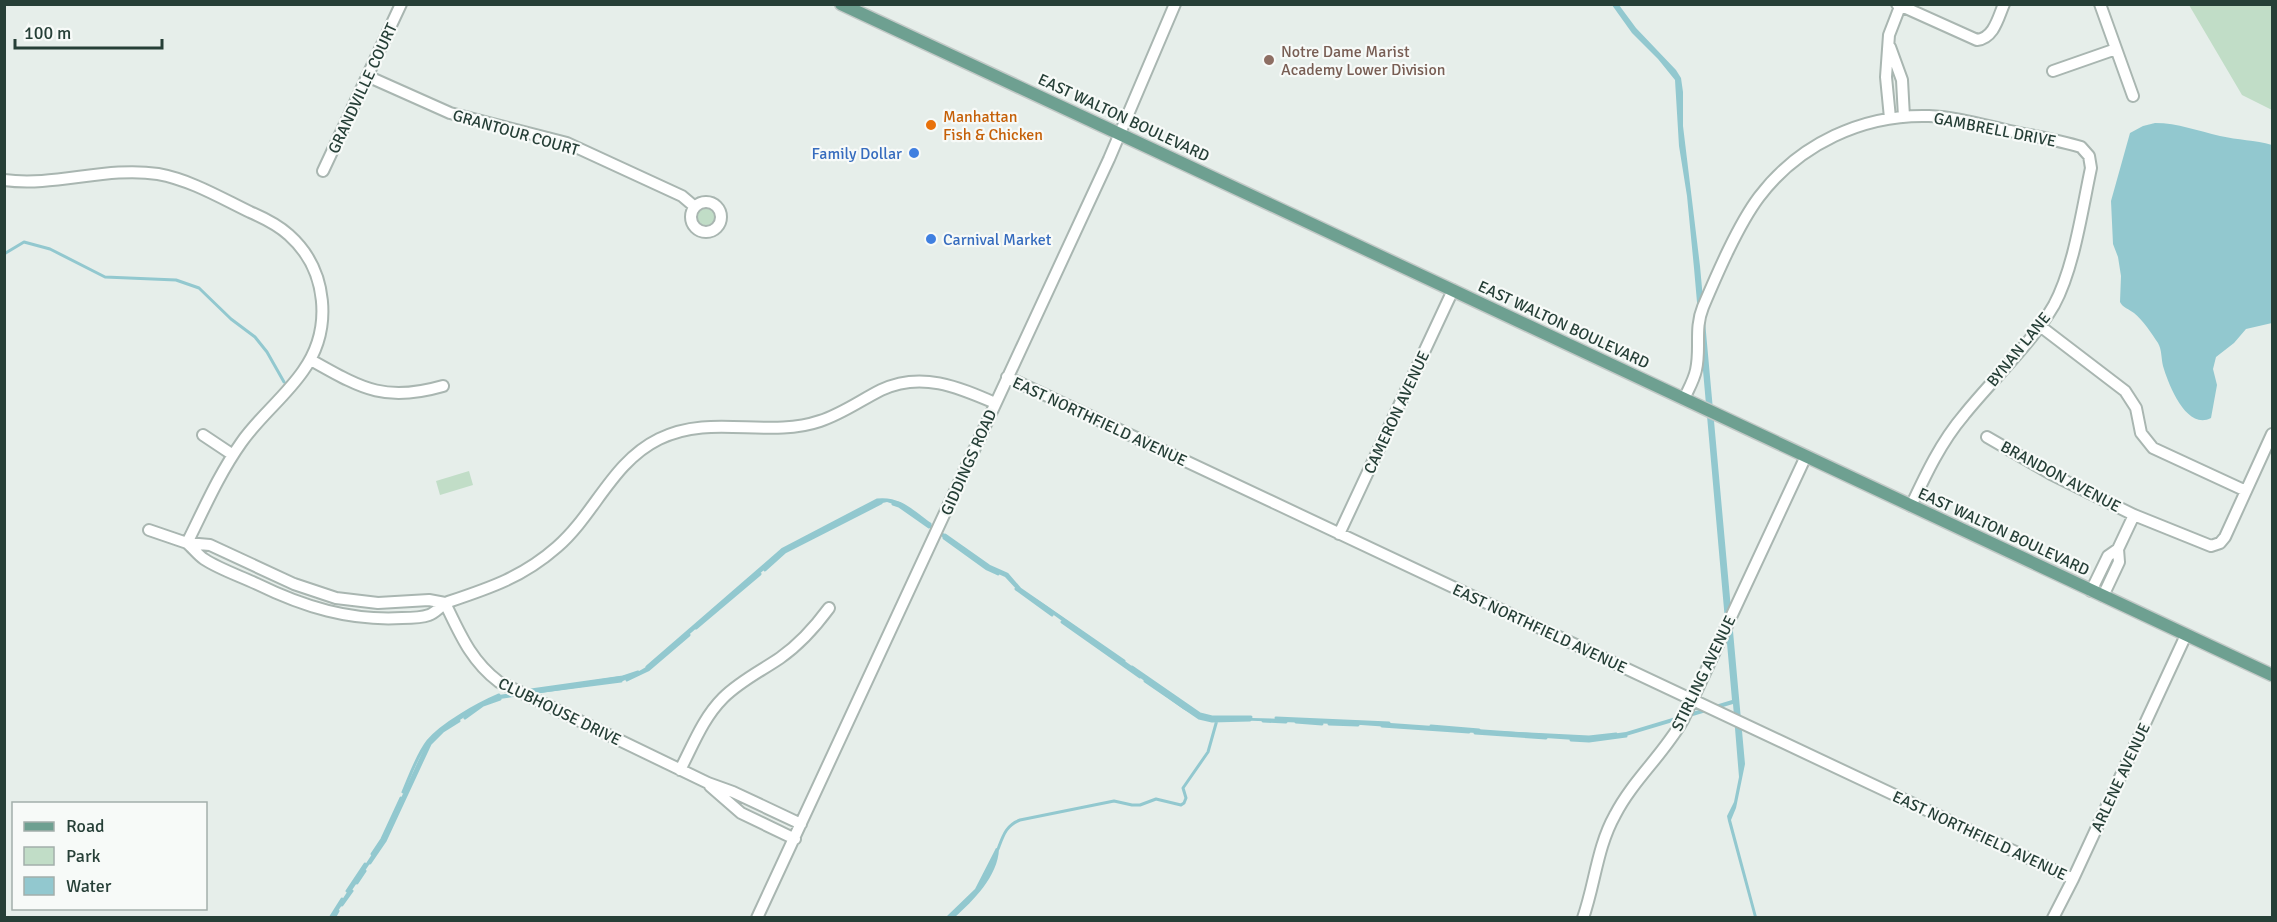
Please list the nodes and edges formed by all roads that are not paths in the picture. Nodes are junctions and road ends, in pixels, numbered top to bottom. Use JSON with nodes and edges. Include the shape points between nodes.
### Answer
{"nodes":[{"id":1,"x":401,"y":4,"type":"edge"},
{"id":2,"x":841,"y":4,"type":"edge"},
{"id":3,"x":1175,"y":4,"type":"edge"},
{"id":4,"x":2004,"y":4,"type":"edge"},
{"id":5,"x":2100,"y":4,"type":"edge"},
{"id":6,"x":1900,"y":5,"type":"edge"},
{"id":7,"x":1890,"y":47,"type":"junction"},
{"id":8,"x":2116,"y":49,"type":"junction"},
{"id":9,"x":2053,"y":71,"type":"dead end"},
{"id":10,"x":368,"y":76,"type":"junction"},
{"id":11,"x":2133,"y":96,"type":"dead end"},
{"id":12,"x":1904,"y":117,"type":"junction"},
{"id":13,"x":1890,"y":118,"type":"junction"},
{"id":14,"x":1120,"y":133,"type":"junction"},
{"id":15,"x":2079,"y":146,"type":"joint"},
{"id":16,"x":322,"y":171,"type":"dead end"},
{"id":17,"x":4,"y":180,"type":"edge"},
{"id":18,"x":695,"y":207,"type":"dead end"},
{"id":19,"x":1453,"y":290,"type":"junction"},
{"id":20,"x":2040,"y":326,"type":"junction"},
{"id":21,"x":311,"y":360,"type":"junction"},
{"id":22,"x":1007,"y":377,"type":"junction"},
{"id":23,"x":443,"y":386,"type":"dead end"},
{"id":24,"x":1684,"y":399,"type":"junction"},
{"id":25,"x":995,"y":403,"type":"junction"},
{"id":26,"x":2272,"y":434,"type":"edge"},
{"id":27,"x":202,"y":435,"type":"dead end"},
{"id":28,"x":1987,"y":437,"type":"dead end"},
{"id":29,"x":233,"y":454,"type":"junction"},
{"id":30,"x":1806,"y":456,"type":"junction"},
{"id":31,"x":2246,"y":491,"type":"junction"},
{"id":32,"x":1911,"y":506,"type":"junction"},
{"id":33,"x":2134,"y":515,"type":"junction"},
{"id":34,"x":149,"y":530,"type":"dead end"},
{"id":35,"x":1339,"y":534,"type":"junction"},
{"id":36,"x":187,"y":543,"type":"junction"},
{"id":37,"x":2118,"y":549,"type":"junction"},
{"id":38,"x":258,"y":567,"type":"junction"},
{"id":39,"x":251,"y":582,"type":"junction"},
{"id":40,"x":2091,"y":591,"type":"junction"},
{"id":41,"x":315,"y":592,"type":"junction"},
{"id":42,"x":2103,"y":596,"type":"junction"},
{"id":43,"x":378,"y":603,"type":"junction"},
{"id":44,"x":445,"y":603,"type":"junction"},
{"id":45,"x":310,"y":607,"type":"junction"},
{"id":46,"x":829,"y":608,"type":"dead end"},
{"id":47,"x":378,"y":618,"type":"junction"},
{"id":48,"x":2186,"y":635,"type":"junction"},
{"id":49,"x":2272,"y":675,"type":"edge"},
{"id":50,"x":1692,"y":700,"type":"junction"},
{"id":51,"x":680,"y":770,"type":"junction"},
{"id":52,"x":708,"y":783,"type":"junction"},
{"id":53,"x":801,"y":824,"type":"junction"},
{"id":54,"x":795,"y":838,"type":"junction"},
{"id":55,"x":2073,"y":879,"type":"junction"},
{"id":56,"x":757,"y":918,"type":"edge"},
{"id":57,"x":1583,"y":918,"type":"edge"},
{"id":58,"x":2053,"y":918,"type":"edge"}],
"edges":[{"from":1,"to":10,"type":"street","name":"GRANDVILLE COURT"},
{"from":2,"to":14,"type":"main road","name":"EAST WALTON BOULEVARD"},
{"from":3,"to":14,"type":"street","name":"GIDDINGS ROAD"},
{"from":4,"to":6,"type":"street","via":[[1990,33],[1977,40]]},
{"from":5,"to":8,"type":"street"},
{"from":6,"to":7,"type":"street","via":[[1890,30]]},
{"from":7,"to":12,"type":"street","via":[[1902,80]]},
{"from":7,"to":13,"type":"street","via":[[1886,81]]},
{"from":8,"to":9,"type":"street"},
{"from":8,"to":11,"type":"street"},
{"from":10,"to":16,"type":"street","name":"GRANDVILLE COURT"},
{"from":10,"to":18,"type":"street","name":"GRANTOUR COURT","via":[[450,113],[572,145],[682,196]]},
{"from":12,"to":13,"type":"street","name":"GAMBRELL DRIVE"},
{"from":12,"to":15,"type":"street","name":"GAMBRELL DRIVE","via":[[1955,119]]},
{"from":13,"to":24,"type":"street","name":"GAMBRELL DRIVE","via":[[1854,127],[1822,141],[1788,166],[1759,198],[1704,305],[1697,334],[1697,369]]},
{"from":14,"to":19,"type":"main road","name":"EAST WALTON BOULEVARD"},
{"from":14,"to":22,"type":"street","name":"GIDDINGS ROAD"},
{"from":15,"to":20,"type":"street","name":"BYNAN LANE","via":[[2088,154],[2091,168],[2065,279]]},
{"from":17,"to":21,"type":"street","via":[[116,172],[161,175],[191,184],[274,224],[299,245],[318,280],[322,323]]},
{"from":19,"to":24,"type":"main road","name":"EAST WALTON BOULEVARD"},
{"from":19,"to":35,"type":"street","name":"CAMERON AVENUE"},
{"from":20,"to":31,"type":"street","via":[[2125,391],[2136,408],[2141,433],[2153,448]]},
{"from":20,"to":32,"type":"street","name":"BYNAN LANE","via":[[1952,430]]},
{"from":21,"to":23,"type":"street","via":[[376,392],[419,393]]},
{"from":21,"to":29,"type":"street"},
{"from":22,"to":25,"type":"street","name":"GIDDINGS ROAD"},
{"from":22,"to":35,"type":"street","name":"EAST NORTHFIELD AVENUE"},
{"from":24,"to":30,"type":"main road","name":"EAST WALTON BOULEVARD"},
{"from":25,"to":44,"type":"street","via":[[951,385],[912,382],[883,390],[839,414],[804,425],[767,429],[707,425],[671,433],[626,463],[578,526],[540,561],[493,588]]},
{"from":25,"to":53,"type":"street","name":"GIDDINGS ROAD"},
{"from":26,"to":31,"type":"street"},
{"from":27,"to":29,"type":"street"},
{"from":28,"to":33,"type":"street","name":"BRANDON AVENUE"},
{"from":29,"to":36,"type":"street"},
{"from":30,"to":32,"type":"main road","name":"EAST WALTON BOULEVARD"},
{"from":30,"to":50,"type":"street","name":"STIRLING AVENUE"},
{"from":31,"to":33,"type":"street","name":"BRANDON AVENUE","via":[[2224,539],[2215,545]]},
{"from":32,"to":40,"type":"main road","name":"EAST WALTON BOULEVARD"},
{"from":33,"to":37,"type":"street"},
{"from":34,"to":36,"type":"street"},
{"from":35,"to":50,"type":"street","name":"EAST NORTHFIELD AVENUE"},
{"from":36,"to":38,"type":"street","via":[[210,544]]},
{"from":36,"to":39,"type":"street","via":[[203,559]]},
{"from":37,"to":40,"type":"street","via":[[2108,556]]},
{"from":37,"to":42,"type":"street","via":[[2119,562]]},
{"from":38,"to":39,"type":"street"},
{"from":38,"to":41,"type":"street"},
{"from":39,"to":45,"type":"street"},
{"from":40,"to":42,"type":"main road","name":"EAST WALTON BOULEVARD"},
{"from":41,"to":43,"type":"street"},
{"from":41,"to":45,"type":"street"},
{"from":42,"to":48,"type":"main road","name":"EAST WALTON BOULEVARD"},
{"from":43,"to":44,"type":"street"},
{"from":43,"to":47,"type":"street"},
{"from":44,"to":47,"type":"street","via":[[431,615]]},
{"from":44,"to":51,"type":"street","name":"CLUBHOUSE DRIVE","via":[[468,650],[499,682]]},
{"from":45,"to":47,"type":"street"},
{"from":46,"to":51,"type":"street","via":[[795,647],[742,681],[719,703]]},
{"from":48,"to":49,"type":"main road","name":"EAST WALTON BOULEVARD"},
{"from":48,"to":55,"type":"street","name":"ARLENE AVENUE"},
{"from":50,"to":55,"type":"street","name":"EAST NORTHFIELD AVENUE"},
{"from":50,"to":57,"type":"street","name":"STIRLING AVENUE","via":[[1673,737],[1613,818],[1601,847]]},
{"from":51,"to":52,"type":"street","name":"CLUBHOUSE DRIVE"},
{"from":52,"to":53,"type":"street","name":"CLUBHOUSE DRIVE"},
{"from":52,"to":54,"type":"street","name":"CLUBHOUSE DRIVE","via":[[736,809]]},
{"from":53,"to":54,"type":"street","name":"GIDDINGS ROAD"},
{"from":54,"to":56,"type":"street","name":"GIDDINGS ROAD"},
{"from":55,"to":58,"type":"street","name":"ARLENE AVENUE"}]}
